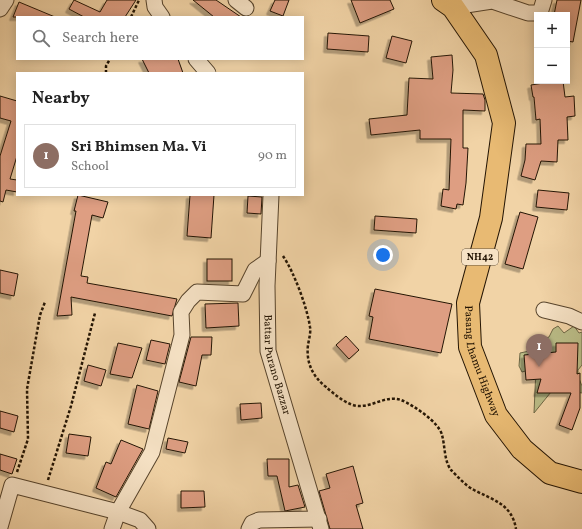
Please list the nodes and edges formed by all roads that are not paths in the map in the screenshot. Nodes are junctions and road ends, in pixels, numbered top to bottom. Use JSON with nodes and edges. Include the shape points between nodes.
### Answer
{"nodes":[{"id":1,"x":6,"y":0,"type":"edge"},
{"id":2,"x":154,"y":0,"type":"edge"},
{"id":3,"x":544,"y":0,"type":"edge"},
{"id":4,"x":451,"y":2,"type":"edge"},
{"id":5,"x":0,"y":9,"type":"edge"},
{"id":6,"x":161,"y":16,"type":"edge"},
{"id":7,"x":197,"y":60,"type":"edge"},
{"id":8,"x":207,"y":72,"type":"edge"},
{"id":9,"x":271,"y":196,"type":"edge"},
{"id":10,"x":268,"y":261,"type":"junction"},
{"id":11,"x":544,"y":310,"type":"dead end"},
{"id":12,"x":582,"y":322,"type":"edge"},
{"id":13,"x":582,"y":482,"type":"edge"},
{"id":14,"x":3,"y":505,"type":"edge"},
{"id":15,"x":118,"y":512,"type":"junction"},
{"id":16,"x":320,"y":524,"type":"edge"},
{"id":17,"x":0,"y":527,"type":"edge"},
{"id":18,"x":112,"y":529,"type":"edge"},
{"id":19,"x":148,"y":529,"type":"edge"},
{"id":20,"x":249,"y":529,"type":"edge"}],
"edges":[{"from":1,"to":5,"type":"street"},
{"from":2,"to":6,"type":"street"},
{"from":3,"to":4,"type":"street","via":[[540,13],[528,13],[492,1]]},
{"from":4,"to":13,"type":"main road","name":"Pasang Lhamu Highway","number":"NH42","via":[[486,55],[504,123],[491,218],[468,302],[470,347],[496,415],[522,449],[550,473]]},
{"from":7,"to":8,"type":"street"},
{"from":9,"to":10,"type":"street","name":"Battar Purano Bazzar"},
{"from":10,"to":15,"type":"street","via":[[255,270],[243,294],[197,292],[188,301],[182,312],[182,335],[152,452]]},
{"from":10,"to":16,"type":"street","name":"Battar Purano Bazzar","via":[[268,351]]},
{"from":11,"to":12,"type":"street"},
{"from":14,"to":15,"type":"street","via":[[12,485]]},
{"from":14,"to":17,"type":"street"},
{"from":15,"to":18,"type":"street"},
{"from":15,"to":19,"type":"street","via":[[140,520]]},
{"from":16,"to":20,"type":"street","via":[[259,520],[252,523]]}]}
